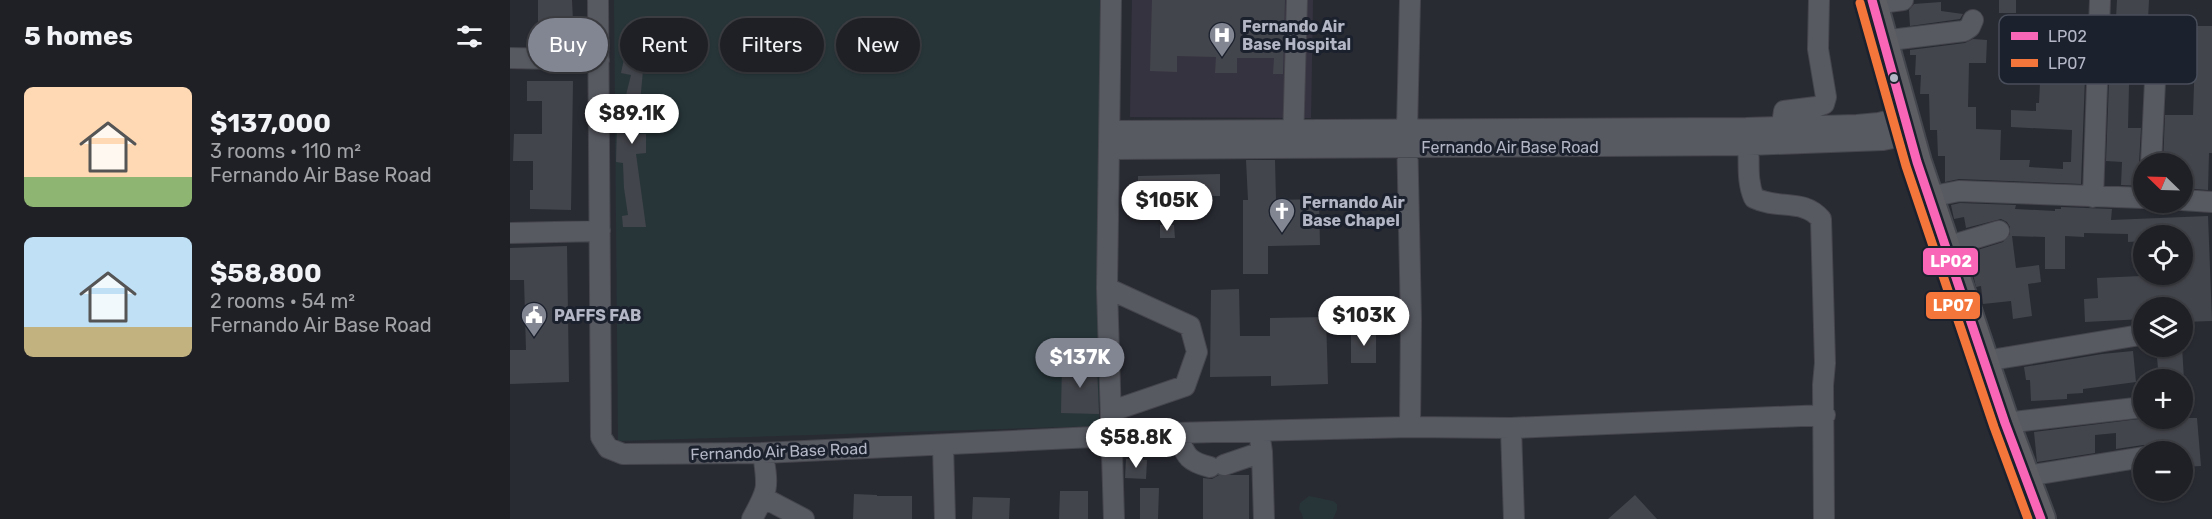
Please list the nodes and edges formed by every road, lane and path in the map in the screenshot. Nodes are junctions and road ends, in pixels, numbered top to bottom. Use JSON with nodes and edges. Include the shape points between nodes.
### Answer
{"nodes":[{"id":1,"x":598,"y":0,"type":"edge"},
{"id":2,"x":1111,"y":0,"type":"edge"},
{"id":3,"x":1297,"y":0,"type":"edge"},
{"id":4,"x":1410,"y":0,"type":"edge"},
{"id":5,"x":1819,"y":0,"type":"edge"},
{"id":6,"x":1903,"y":0,"type":"edge"},
{"id":7,"x":2100,"y":0,"type":"edge"},
{"id":8,"x":1872,"y":2,"type":"edge"},
{"id":9,"x":2099,"y":15,"type":"edge"},
{"id":10,"x":598,"y":18,"type":"edge"},
{"id":11,"x":1973,"y":20,"type":"dead end"},
{"id":12,"x":1882,"y":41,"type":"junction"},
{"id":13,"x":510,"y":58,"type":"edge"},
{"id":14,"x":528,"y":58,"type":"edge"},
{"id":15,"x":599,"y":72,"type":"edge"},
{"id":16,"x":2097,"y":84,"type":"edge"},
{"id":17,"x":2155,"y":84,"type":"edge"},
{"id":18,"x":1906,"y":126,"type":"junction"},
{"id":19,"x":1780,"y":135,"type":"junction"},
{"id":20,"x":1748,"y":137,"type":"junction"},
{"id":21,"x":1407,"y":138,"type":"junction"},
{"id":22,"x":1293,"y":139,"type":"junction"},
{"id":23,"x":1110,"y":140,"type":"junction"},
{"id":24,"x":2152,"y":153,"type":"edge"},
{"id":25,"x":2212,"y":194,"type":"edge"},
{"id":26,"x":1929,"y":197,"type":"junction"},
{"id":27,"x":2093,"y":197,"type":"junction"},
{"id":28,"x":2133,"y":198,"type":"edge"},
{"id":29,"x":2193,"y":201,"type":"edge"},
{"id":30,"x":2212,"y":203,"type":"edge"},
{"id":31,"x":600,"y":231,"type":"junction"},
{"id":32,"x":1999,"y":231,"type":"dead end"},
{"id":33,"x":510,"y":233,"type":"edge"},
{"id":34,"x":1946,"y":246,"type":"junction"},
{"id":35,"x":1107,"y":288,"type":"junction"},
{"id":36,"x":2133,"y":336,"type":"edge"},
{"id":37,"x":1985,"y":361,"type":"junction"},
{"id":38,"x":2133,"y":408,"type":"edge"},
{"id":39,"x":1112,"y":411,"type":"junction"},
{"id":40,"x":1825,"y":415,"type":"junction"},
{"id":41,"x":2005,"y":423,"type":"junction"},
{"id":42,"x":1410,"y":427,"type":"junction"},
{"id":43,"x":1511,"y":428,"type":"junction"},
{"id":44,"x":1259,"y":432,"type":"junction"},
{"id":45,"x":1176,"y":434,"type":"junction"},
{"id":46,"x":1111,"y":438,"type":"junction"},
{"id":47,"x":943,"y":445,"type":"junction"},
{"id":48,"x":1262,"y":452,"type":"junction"},
{"id":49,"x":763,"y":453,"type":"junction"},
{"id":50,"x":2133,"y":459,"type":"edge"},
{"id":51,"x":2026,"y":476,"type":"junction"},
{"id":52,"x":764,"y":498,"type":"junction"},
{"id":53,"x":752,"y":519,"type":"edge"},
{"id":54,"x":804,"y":519,"type":"edge"},
{"id":55,"x":945,"y":519,"type":"edge"},
{"id":56,"x":1114,"y":519,"type":"edge"},
{"id":57,"x":1264,"y":519,"type":"edge"},
{"id":58,"x":1514,"y":519,"type":"edge"},
{"id":59,"x":1824,"y":519,"type":"edge"},
{"id":60,"x":2042,"y":519,"type":"edge"}],
"edges":[{"from":1,"to":10,"type":"street","name":"Fernando Air Base Road"},
{"from":2,"to":23,"type":"street"},
{"from":3,"to":22,"type":"street"},
{"from":4,"to":21,"type":"street"},
{"from":5,"to":19,"type":"street","via":[[1818,49],[1824,104],[1784,111]]},
{"from":6,"to":8,"type":"street"},
{"from":7,"to":9,"type":"street"},
{"from":8,"to":12,"type":"highway"},
{"from":11,"to":12,"type":"street","via":[[1964,31]]},
{"from":12,"to":18,"type":"highway"},
{"from":13,"to":14,"type":"street"},
{"from":15,"to":31,"type":"street","name":"Fernando Air Base Road"},
{"from":16,"to":27,"type":"street"},
{"from":17,"to":24,"type":"street"},
{"from":18,"to":19,"type":"street","name":"Fernando Air Base Road","via":[[1879,123],[1821,134]]},
{"from":18,"to":26,"type":"highway"},
{"from":19,"to":20,"type":"street","name":"Fernando Air Base Road"},
{"from":20,"to":21,"type":"street","name":"Fernando Air Base Road"},
{"from":20,"to":40,"type":"street","via":[[1749,187],[1754,198],[1766,204],[1804,206],[1821,219]]},
{"from":21,"to":22,"type":"street","name":"Fernando Air Base Road"},
{"from":21,"to":42,"type":"street"},
{"from":22,"to":23,"type":"street","name":"Fernando Air Base Road"},
{"from":23,"to":35,"type":"street"},
{"from":25,"to":30,"type":"street"},
{"from":26,"to":27,"type":"street","via":[[1959,191]]},
{"from":26,"to":34,"type":"highway"},
{"from":27,"to":28,"type":"street"},
{"from":29,"to":30,"type":"street"},
{"from":31,"to":33,"type":"street"},
{"from":31,"to":49,"type":"street","name":"Fernando Air Base Road","via":[[601,437],[608,447],[623,454]]},
{"from":32,"to":34,"type":"street"},
{"from":34,"to":37,"type":"highway"},
{"from":35,"to":39,"type":"street"},
{"from":35,"to":39,"type":"street","via":[[1190,326],[1197,352],[1185,386]]},
{"from":36,"to":37,"type":"street"},
{"from":37,"to":41,"type":"highway"},
{"from":38,"to":41,"type":"street"},
{"from":39,"to":46,"type":"street"},
{"from":40,"to":43,"type":"street","name":"Fernando Air Base Road"},
{"from":40,"to":59,"type":"street"},
{"from":41,"to":51,"type":"highway"},
{"from":42,"to":43,"type":"street","name":"Fernando Air Base Road"},
{"from":42,"to":44,"type":"street","name":"Fernando Air Base Road"},
{"from":43,"to":58,"type":"street"},
{"from":44,"to":45,"type":"street","name":"Fernando Air Base Road"},
{"from":44,"to":48,"type":"street"},
{"from":45,"to":46,"type":"street","name":"Fernando Air Base Road"},
{"from":45,"to":48,"type":"street","via":[[1185,454],[1195,463],[1217,466]]},
{"from":46,"to":47,"type":"street","name":"Fernando Air Base Road"},
{"from":46,"to":56,"type":"street"},
{"from":47,"to":49,"type":"street","name":"Fernando Air Base Road"},
{"from":47,"to":55,"type":"street"},
{"from":48,"to":57,"type":"street"},
{"from":49,"to":52,"type":"street","via":[[768,485]]},
{"from":50,"to":51,"type":"street"},
{"from":51,"to":60,"type":"highway"},
{"from":52,"to":53,"type":"street"},
{"from":52,"to":54,"type":"street"}]}
